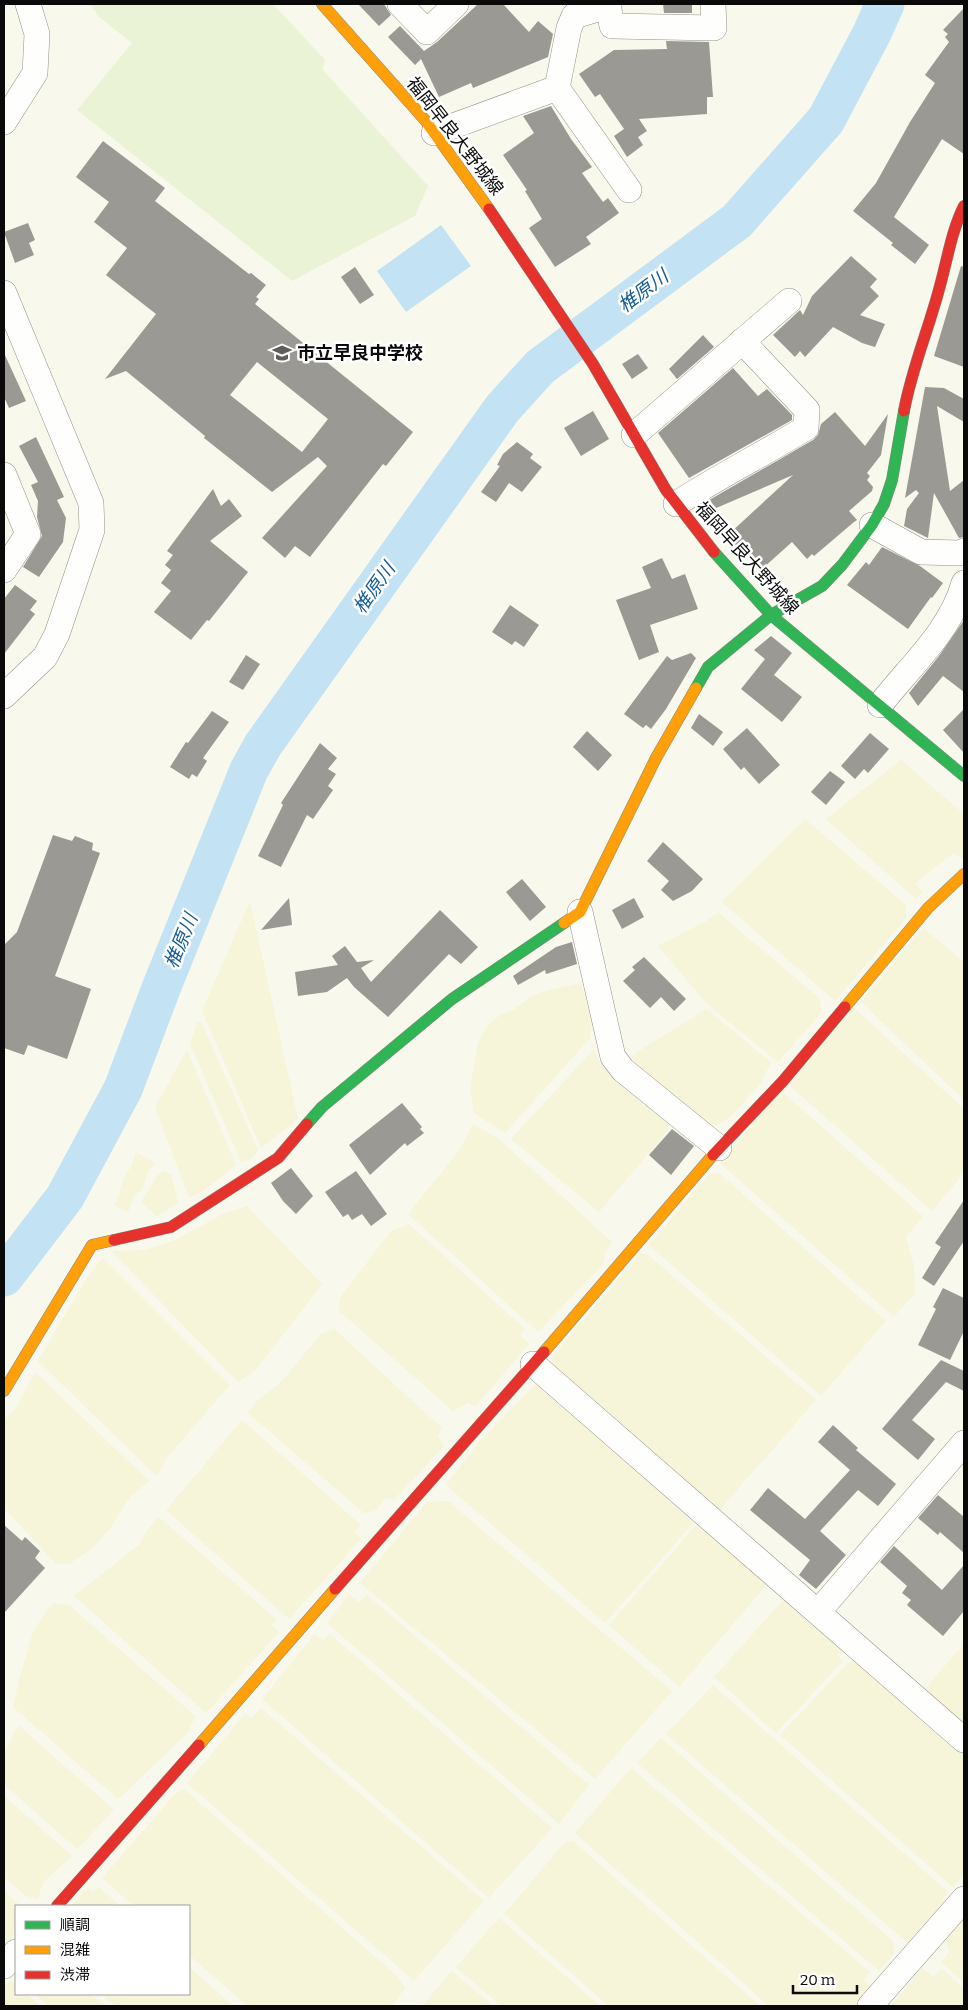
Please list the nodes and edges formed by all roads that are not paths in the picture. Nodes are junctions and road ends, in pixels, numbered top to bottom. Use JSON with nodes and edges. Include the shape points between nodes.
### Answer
{"nodes":[{"id":1,"x":28,"y":4,"type":"edge"},
{"id":2,"x":400,"y":4,"type":"edge"},
{"id":3,"x":456,"y":4,"type":"edge"},
{"id":4,"x":713,"y":4,"type":"edge"},
{"id":5,"x":608,"y":5,"type":"edge"},
{"id":6,"x":330,"y":7,"type":"edge"},
{"id":7,"x":557,"y":88,"type":"junction"},
{"id":8,"x":4,"y":122,"type":"edge"},
{"id":9,"x":434,"y":133,"type":"junction"},
{"id":10,"x":629,"y":190,"type":"dead end"},
{"id":11,"x":964,"y":206,"type":"edge"},
{"id":12,"x":4,"y":293,"type":"edge"},
{"id":13,"x":789,"y":301,"type":"dead end"},
{"id":14,"x":742,"y":341,"type":"junction"},
{"id":15,"x":634,"y":435,"type":"junction"},
{"id":16,"x":4,"y":475,"type":"edge"},
{"id":17,"x":676,"y":504,"type":"junction"},
{"id":18,"x":872,"y":525,"type":"junction"},
{"id":19,"x":964,"y":551,"type":"edge"},
{"id":20,"x":4,"y":570,"type":"edge"},
{"id":21,"x":964,"y":582,"type":"edge"},
{"id":22,"x":771,"y":615,"type":"junction"},
{"id":23,"x":4,"y":696,"type":"edge"},
{"id":24,"x":880,"y":705,"type":"junction"},
{"id":25,"x":964,"y":776,"type":"edge"},
{"id":26,"x":964,"y":874,"type":"edge"},
{"id":27,"x":580,"y":912,"type":"junction"},
{"id":28,"x":720,"y":1148,"type":"junction"},
{"id":29,"x":533,"y":1364,"type":"junction"},
{"id":30,"x":4,"y":1391,"type":"edge"},
{"id":31,"x":964,"y":1443,"type":"edge"},
{"id":32,"x":818,"y":1612,"type":"junction"},
{"id":33,"x":964,"y":1740,"type":"edge"},
{"id":34,"x":964,"y":1899,"type":"edge"},
{"id":35,"x":57,"y":1905,"type":"edge"},
{"id":36,"x":15,"y":1953,"type":"edge"},
{"id":37,"x":4,"y":1966,"type":"edge"},
{"id":38,"x":870,"y":2006,"type":"edge"}],
"edges":[{"from":1,"to":8,"type":"street","via":[[37,34],[35,73]]},
{"from":2,"to":3,"type":"street","via":[[427,32]]},
{"from":4,"to":5,"type":"street","via":[[714,28],[612,26]]},
{"from":5,"to":7,"type":"street","via":[[574,16]]},
{"from":6,"to":9,"type":"street","name":"福岡早良大野城線"},
{"from":7,"to":9,"type":"street"},
{"from":7,"to":10,"type":"street"},
{"from":9,"to":15,"type":"street","name":"福岡早良大野城線","via":[[503,228],[593,364]]},
{"from":11,"to":18,"type":"street","via":[[955,224],[941,283],[909,385],[892,480]]},
{"from":12,"to":23,"type":"street","via":[[91,503],[92,530],[57,634],[45,657]]},
{"from":13,"to":14,"type":"street"},
{"from":14,"to":15,"type":"street"},
{"from":14,"to":17,"type":"street","via":[[807,410],[806,428]]},
{"from":15,"to":17,"type":"street","name":"福岡早良大野城線"},
{"from":16,"to":20,"type":"street","via":[[28,534]]},
{"from":17,"to":22,"type":"street","name":"福岡早良大野城線","via":[[708,546]]},
{"from":18,"to":19,"type":"street","via":[[921,552]]},
{"from":18,"to":22,"type":"street","via":[[822,586]]},
{"from":21,"to":24,"type":"street","via":[[961,596],[929,648]]},
{"from":22,"to":24,"type":"street","name":"福岡早良大野城線"},
{"from":22,"to":27,"type":"street","via":[[708,667],[656,758]]},
{"from":24,"to":25,"type":"street","name":"福岡早良大野城線"},
{"from":26,"to":28,"type":"street","via":[[928,908],[783,1081]]},
{"from":27,"to":28,"type":"street","via":[[613,1057],[623,1070]]},
{"from":27,"to":30,"type":"street","via":[[452,999],[322,1107],[278,1158],[171,1227],[92,1245]]},
{"from":28,"to":29,"type":"street"},
{"from":29,"to":32,"type":"street"},
{"from":29,"to":35,"type":"street"},
{"from":31,"to":32,"type":"street"},
{"from":32,"to":33,"type":"street"},
{"from":34,"to":38,"type":"street"},
{"from":36,"to":37,"type":"street"}]}
